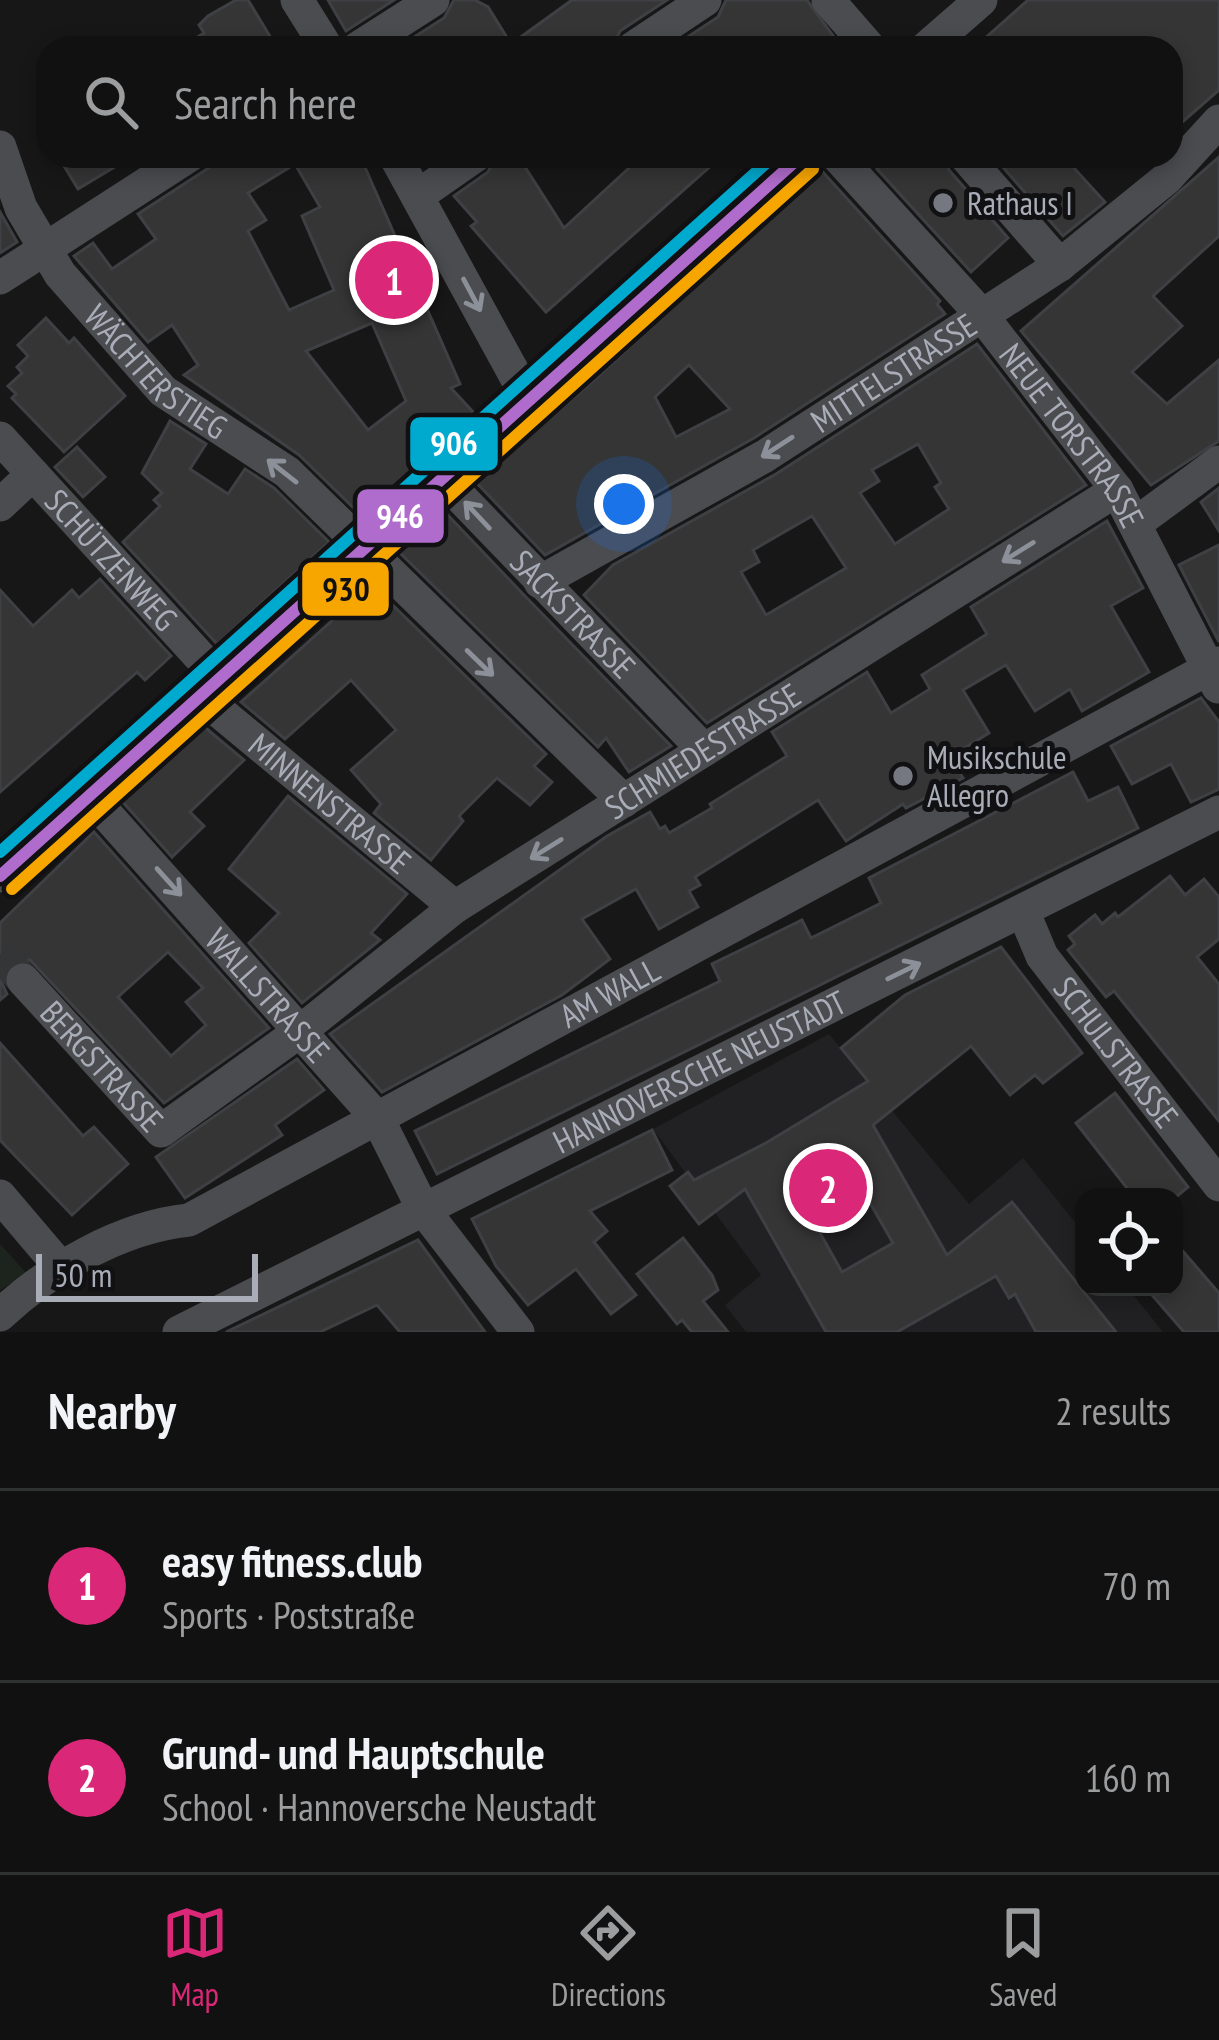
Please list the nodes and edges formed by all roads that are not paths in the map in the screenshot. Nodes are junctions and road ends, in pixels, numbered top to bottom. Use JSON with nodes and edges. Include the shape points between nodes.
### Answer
{"nodes":[{"id":1,"x":297,"y":0,"type":"edge"},
{"id":2,"x":433,"y":0,"type":"edge"},
{"id":3,"x":705,"y":0,"type":"edge"},
{"id":4,"x":828,"y":0,"type":"edge"},
{"id":5,"x":981,"y":0,"type":"edge"},
{"id":6,"x":320,"y":36,"type":"edge"},
{"id":7,"x":377,"y":36,"type":"edge"},
{"id":8,"x":652,"y":36,"type":"edge"},
{"id":9,"x":860,"y":36,"type":"edge"},
{"id":10,"x":940,"y":36,"type":"edge"},
{"id":11,"x":1219,"y":121,"type":"edge"},
{"id":12,"x":0,"y":148,"type":"edge"},
{"id":13,"x":1183,"y":160,"type":"edge"},
{"id":14,"x":170,"y":168,"type":"edge"},
{"id":15,"x":402,"y":168,"type":"edge"},
{"id":16,"x":458,"y":168,"type":"edge"},
{"id":17,"x":788,"y":168,"type":"edge"},
{"id":18,"x":848,"y":168,"type":"edge"},
{"id":19,"x":975,"y":168,"type":"edge"},
{"id":20,"x":1176,"y":168,"type":"edge"},
{"id":21,"x":419,"y":195,"type":"junction"},
{"id":22,"x":47,"y":248,"type":"junction"},
{"id":23,"x":1060,"y":266,"type":"junction"},
{"id":24,"x":0,"y":278,"type":"edge"},
{"id":25,"x":980,"y":313,"type":"junction"},
{"id":26,"x":528,"y":399,"type":"junction"},
{"id":27,"x":0,"y":438,"type":"edge"},
{"id":28,"x":1219,"y":462,"type":"edge"},
{"id":29,"x":33,"y":474,"type":"junction"},
{"id":30,"x":444,"y":480,"type":"junction"},
{"id":31,"x":1117,"y":490,"type":"junction"},
{"id":32,"x":0,"y":505,"type":"edge"},
{"id":33,"x":1136,"y":524,"type":"junction"},
{"id":34,"x":365,"y":553,"type":"junction"},
{"id":35,"x":540,"y":582,"type":"junction"},
{"id":36,"x":1215,"y":674,"type":"edge"},
{"id":37,"x":213,"y":690,"type":"junction"},
{"id":38,"x":704,"y":750,"type":"junction"},
{"id":39,"x":90,"y":796,"type":"junction"},
{"id":40,"x":624,"y":801,"type":"junction"},
{"id":41,"x":1219,"y":812,"type":"edge"},
{"id":42,"x":0,"y":876,"type":"edge"},
{"id":43,"x":455,"y":907,"type":"junction"},
{"id":44,"x":1024,"y":913,"type":"junction"},
{"id":45,"x":23,"y":980,"type":"tunnel mouth"},
{"id":46,"x":303,"y":1029,"type":"junction"},
{"id":47,"x":378,"y":1119,"type":"junction"},
{"id":48,"x":1219,"y":1185,"type":"edge"},
{"id":49,"x":0,"y":1196,"type":"edge"},
{"id":50,"x":423,"y":1209,"type":"junction"},
{"id":51,"x":62,"y":1269,"type":"junction"},
{"id":52,"x":0,"y":1315,"type":"edge"},
{"id":53,"x":179,"y":1332,"type":"edge"},
{"id":54,"x":518,"y":1332,"type":"edge"}],
"edges":[{"from":1,"to":6,"type":"street"},
{"from":2,"to":7,"type":"street"},
{"from":3,"to":8,"type":"street"},
{"from":4,"to":9,"type":"street"},
{"from":5,"to":10,"type":"street"},
{"from":11,"to":13,"type":"street","name":"MITTELSTRASSE"},
{"from":12,"to":22,"type":"street","name":"WÄCHTERSTIEG","via":[[21,208]]},
{"from":14,"to":22,"type":"street"},
{"from":15,"to":21,"type":"street"},
{"from":16,"to":21,"type":"street"},
{"from":17,"to":26,"type":"street"},
{"from":18,"to":25,"type":"street","name":"NEUE TORSTRASSE"},
{"from":19,"to":23,"type":"street"},
{"from":20,"to":23,"type":"street","name":"MITTELSTRASSE"},
{"from":21,"to":26,"type":"street","one_way":true},
{"from":22,"to":24,"type":"street"},
{"from":34,"to":22,"type":"street","name":"WÄCHTERSTIEG","one_way":true,"via":[[287,472],[164,391],[60,274]]},
{"from":23,"to":25,"type":"street","name":"MITTELSTRASSE"},
{"from":25,"to":31,"type":"street","name":"NEUE TORSTRASSE"},
{"from":25,"to":35,"type":"street","name":"MITTELSTRASSE","one_way":true,"via":[[764,456]]},
{"from":26,"to":30,"type":"street"},
{"from":27,"to":29,"type":"street","name":"SCHÜTZENWEG"},
{"from":28,"to":33,"type":"street"},
{"from":29,"to":32,"type":"street"},
{"from":29,"to":37,"type":"street","name":"SCHÜTZENWEG"},
{"from":30,"to":34,"type":"street"},
{"from":35,"to":30,"type":"street","name":"SACKSTRASSE","one_way":true},
{"from":31,"to":33,"type":"street","name":"NEUE TORSTRASSE"},
{"from":31,"to":38,"type":"street","name":"SCHMIEDESTRASSE","one_way":true},
{"from":33,"to":36,"type":"street","name":"NEUE TORSTRASSE"},
{"from":34,"to":37,"type":"street"},
{"from":34,"to":40,"type":"street","name":"WÄCHTERSTIEG","one_way":true},
{"from":35,"to":38,"type":"street","name":"SACKSTRASSE"},
{"from":36,"to":47,"type":"street","name":"AM WALL"},
{"from":37,"to":39,"type":"street"},
{"from":37,"to":43,"type":"street","name":"MINNENSTRASSE"},
{"from":38,"to":40,"type":"street","name":"SCHMIEDESTRASSE"},
{"from":39,"to":42,"type":"street"},
{"from":39,"to":46,"type":"street","name":"WALLSTRASSE","one_way":true},
{"from":40,"to":43,"type":"street","name":"SCHMIEDESTRASSE","one_way":true},
{"from":41,"to":44,"type":"street","name":"HANNOVERSCHE NEUSTADT"},
{"from":43,"to":46,"type":"street","name":"SCHMIEDESTRASSE"},
{"from":44,"to":48,"type":"street","name":"SCHULSTRASSE","via":[[1042,956]]},
{"from":50,"to":44,"type":"street","name":"HANNOVERSCHE NEUSTADT","one_way":true},
{"from":45,"to":46,"type":"street","name":"BERGSTRASSE","via":[[160,1131]]},
{"from":46,"to":47,"type":"street","name":"WALLSTRASSE"},
{"from":47,"to":50,"type":"street","name":"WALLSTRASSE"},
{"from":47,"to":51,"type":"street","name":"AM WALL","via":[[189,1220],[148,1224]]},
{"from":49,"to":51,"type":"street"},
{"from":50,"to":53,"type":"street","name":"HANNOVERSCHE NEUSTADT"},
{"from":50,"to":54,"type":"street","name":"WALLSTRASSE"},
{"from":51,"to":52,"type":"street","name":"AM WALL"}]}
